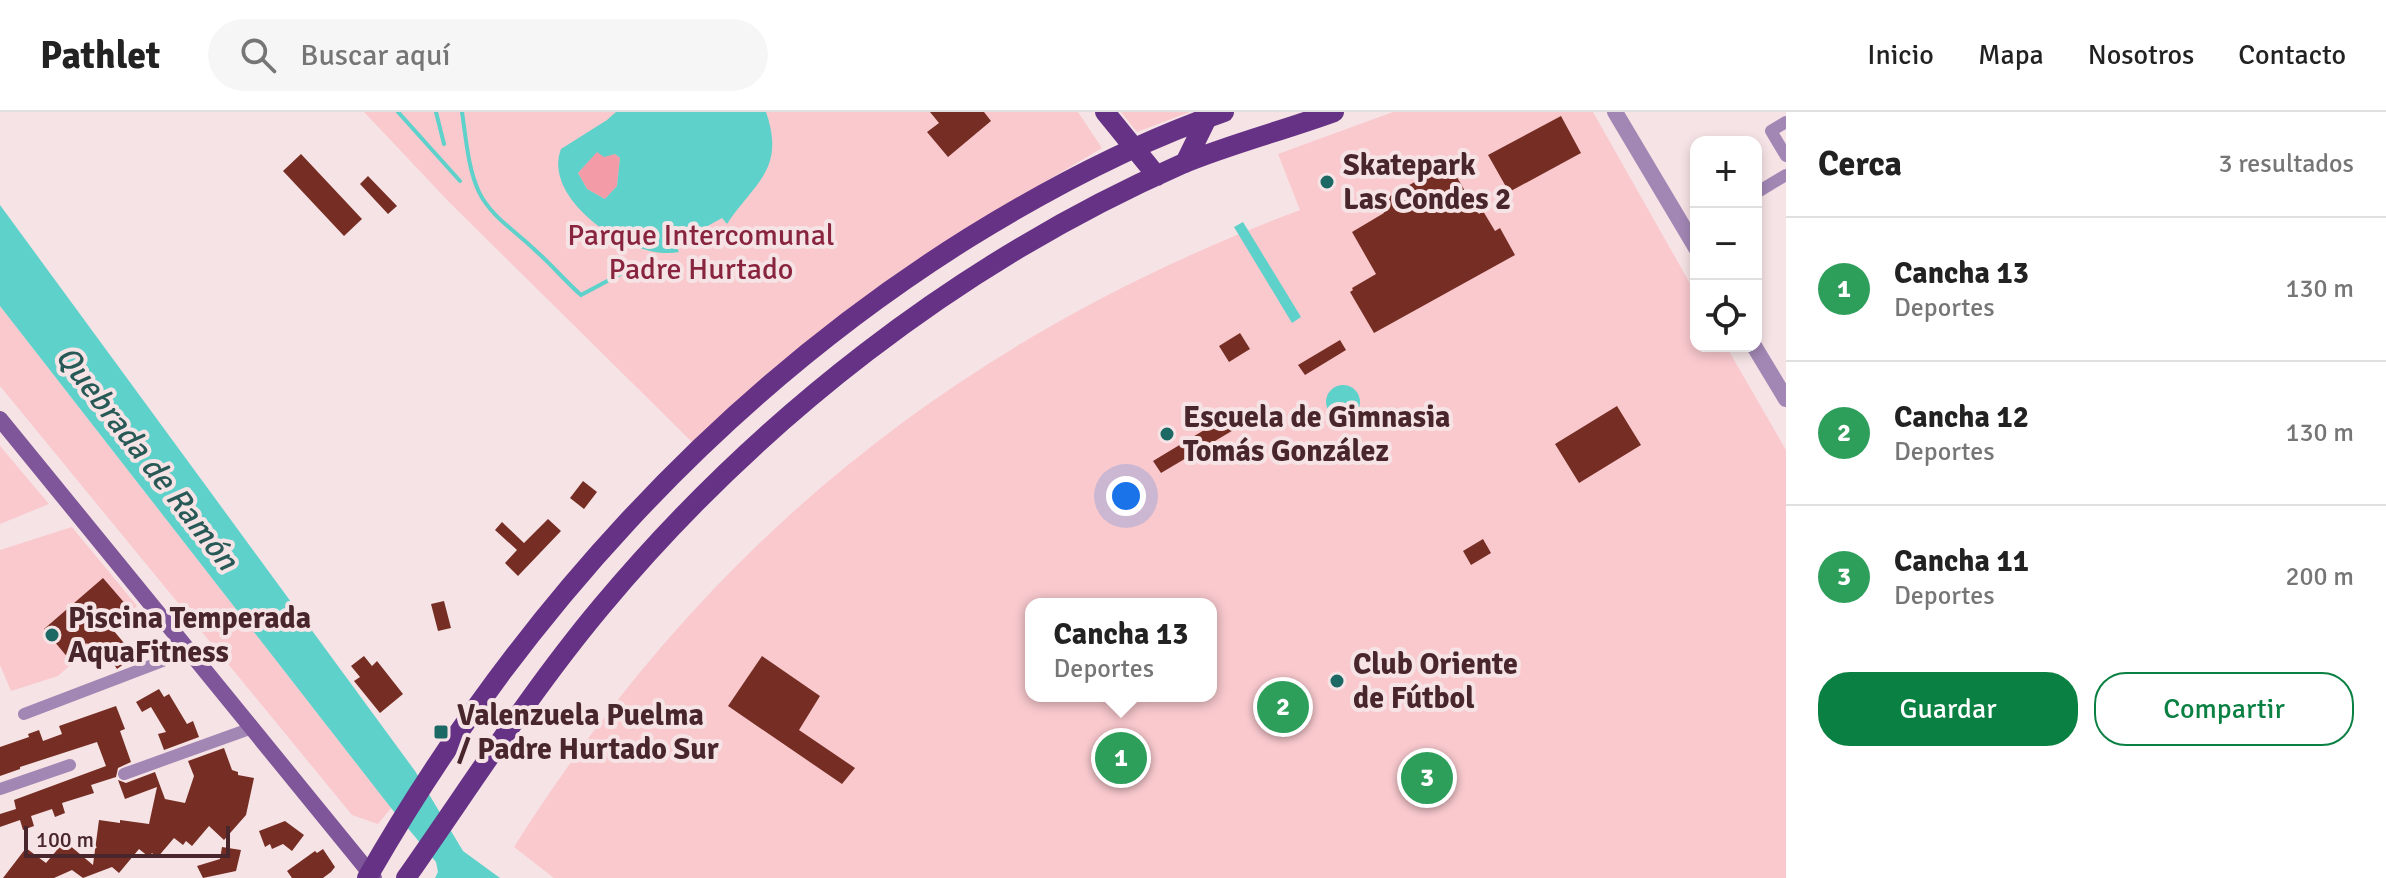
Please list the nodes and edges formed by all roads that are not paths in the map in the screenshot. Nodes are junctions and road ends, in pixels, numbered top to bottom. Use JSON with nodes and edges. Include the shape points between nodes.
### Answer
{"nodes":[{"id":1,"x":1105,"y":112,"type":"edge"},
{"id":2,"x":1334,"y":112,"type":"edge"},
{"id":3,"x":1615,"y":112,"type":"edge"},
{"id":4,"x":1211,"y":114,"type":"edge"},
{"id":5,"x":1786,"y":122,"type":"edge"},
{"id":6,"x":1132,"y":147,"type":"junction"},
{"id":7,"x":1786,"y":156,"type":"edge"},
{"id":8,"x":1185,"y":163,"type":"junction"},
{"id":9,"x":1786,"y":175,"type":"edge"},
{"id":10,"x":1157,"y":176,"type":"junction"},
{"id":11,"x":1762,"y":189,"type":"edge"},
{"id":12,"x":1690,"y":232,"type":"edge"},
{"id":13,"x":1758,"y":352,"type":"edge"},
{"id":14,"x":1786,"y":399,"type":"edge"},
{"id":15,"x":0,"y":419,"type":"edge"},
{"id":16,"x":189,"y":651,"type":"junction"},
{"id":17,"x":24,"y":714,"type":"dead end"},
{"id":18,"x":252,"y":728,"type":"junction"},
{"id":19,"x":70,"y":765,"type":"dead end"},
{"id":20,"x":124,"y":774,"type":"dead end"},
{"id":21,"x":0,"y":789,"type":"edge"},
{"id":22,"x":412,"y":870,"type":"edge"},
{"id":23,"x":370,"y":876,"type":"edge"}],
"edges":[{"from":1,"to":6,"type":"main road"},
{"from":2,"to":8,"type":"main road"},
{"from":3,"to":12,"type":"street"},
{"from":4,"to":6,"type":"main road"},
{"from":4,"to":8,"type":"main road"},
{"from":5,"to":7,"type":"street","via":[[1771,131]]},
{"from":6,"to":10,"type":"main road"},
{"from":6,"to":23,"type":"main road","via":[[1039,196],[907,279],[815,346],[668,478],[595,556],[518,651],[434,767]]},
{"from":8,"to":10,"type":"main road"},
{"from":9,"to":11,"type":"street"},
{"from":10,"to":22,"type":"main road","via":[[1033,242],[935,303],[757,444],[601,607],[532,696]]},
{"from":13,"to":14,"type":"street"},
{"from":15,"to":16,"type":"main road"},
{"from":16,"to":17,"type":"street"},
{"from":16,"to":18,"type":"main road"},
{"from":18,"to":20,"type":"street"},
{"from":18,"to":23,"type":"main road"},
{"from":19,"to":21,"type":"street"}]}
